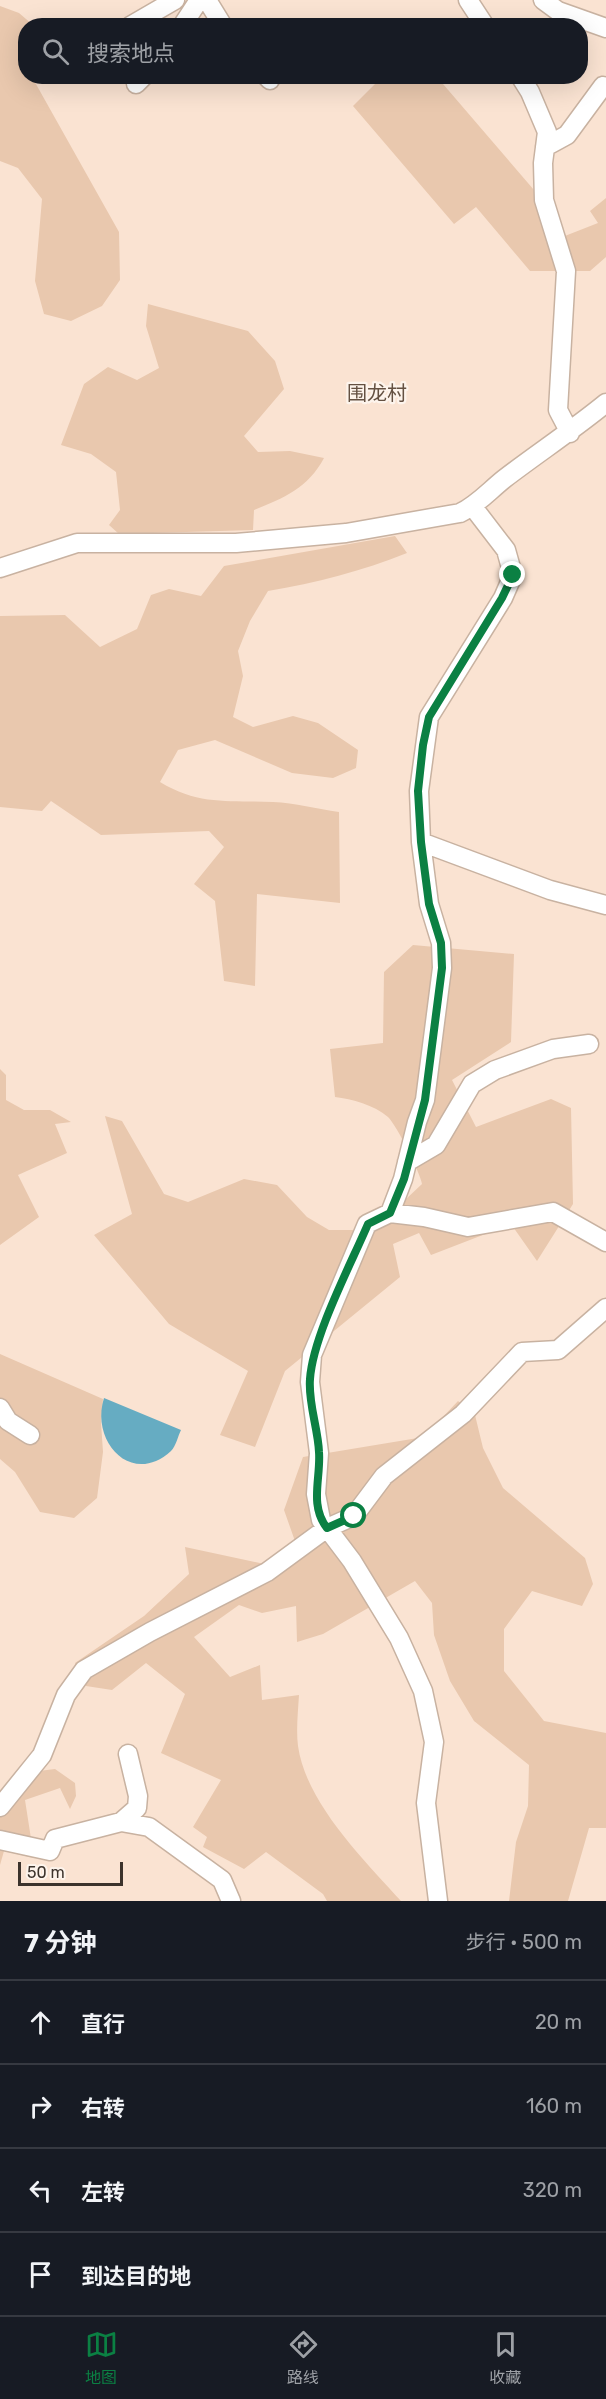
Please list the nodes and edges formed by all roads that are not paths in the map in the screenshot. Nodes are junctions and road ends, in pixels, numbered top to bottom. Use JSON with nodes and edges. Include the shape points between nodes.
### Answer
{"nodes":[{"id":1,"x":175,"y":0,"type":"edge"},
{"id":2,"x":199,"y":0,"type":"edge"},
{"id":3,"x":207,"y":0,"type":"edge"},
{"id":4,"x":468,"y":0,"type":"edge"},
{"id":5,"x":543,"y":0,"type":"edge"},
{"id":6,"x":144,"y":18,"type":"edge"},
{"id":7,"x":187,"y":18,"type":"edge"},
{"id":8,"x":218,"y":18,"type":"edge"},
{"id":9,"x":480,"y":18,"type":"edge"},
{"id":10,"x":578,"y":18,"type":"edge"},
{"id":11,"x":588,"y":22,"type":"edge"},
{"id":12,"x":606,"y":28,"type":"edge"},
{"id":13,"x":525,"y":84,"type":"edge"},
{"id":14,"x":603,"y":86,"type":"dead end"},
{"id":15,"x":545,"y":147,"type":"junction"},
{"id":16,"x":606,"y":403,"type":"edge"},
{"id":17,"x":570,"y":433,"type":"junction"},
{"id":18,"x":472,"y":507,"type":"junction"},
{"id":19,"x":0,"y":568,"type":"edge"},
{"id":20,"x":421,"y":842,"type":"junction"},
{"id":21,"x":606,"y":905,"type":"edge"},
{"id":22,"x":589,"y":1044,"type":"dead end"},
{"id":23,"x":407,"y":1162,"type":"junction"},
{"id":24,"x":390,"y":1213,"type":"junction"},
{"id":25,"x":606,"y":1242,"type":"edge"},
{"id":26,"x":606,"y":1308,"type":"edge"},
{"id":27,"x":0,"y":1407,"type":"edge"},
{"id":28,"x":30,"y":1435,"type":"dead end"},
{"id":29,"x":324,"y":1524,"type":"junction"},
{"id":30,"x":129,"y":1754,"type":"dead end"},
{"id":31,"x":0,"y":1807,"type":"edge"},
{"id":32,"x":121,"y":1822,"type":"junction"},
{"id":33,"x":0,"y":1840,"type":"edge"},
{"id":34,"x":231,"y":1901,"type":"edge"},
{"id":35,"x":438,"y":1901,"type":"edge"}],
"edges":[{"from":1,"to":6,"type":"street"},
{"from":2,"to":7,"type":"street"},
{"from":3,"to":8,"type":"street"},
{"from":4,"to":9,"type":"street"},
{"from":5,"to":10,"type":"street"},
{"from":11,"to":12,"type":"street"},
{"from":13,"to":15,"type":"street","via":[[547,132]]},
{"from":14,"to":15,"type":"street","via":[[567,135]]},
{"from":15,"to":17,"type":"street","via":[[544,200],[566,271],[558,410]]},
{"from":16,"to":17,"type":"street"},
{"from":17,"to":18,"type":"street","via":[[503,479]]},
{"from":18,"to":19,"type":"street","via":[[460,513],[346,532],[236,543],[77,543]]},
{"from":18,"to":20,"type":"street","via":[[506,550],[513,575],[429,717],[418,791]]},
{"from":20,"to":21,"type":"street","via":[[550,890]]},
{"from":20,"to":23,"type":"street","via":[[429,904],[441,943],[442,968],[425,1100]]},
{"from":22,"to":23,"type":"street","via":[[554,1049],[495,1070],[472,1084],[436,1144]]},
{"from":23,"to":24,"type":"street"},
{"from":24,"to":25,"type":"street","via":[[468,1227],[553,1212]]},
{"from":24,"to":29,"type":"street","via":[[368,1224],[312,1355],[310,1382],[319,1453],[316,1494]]},
{"from":26,"to":29,"type":"street","via":[[558,1350],[522,1353],[463,1414],[384,1476],[354,1516]]},
{"from":27,"to":28,"type":"street","via":[[8,1421]]},
{"from":29,"to":31,"type":"street","via":[[267,1572],[84,1670],[66,1695],[42,1755]]},
{"from":29,"to":35,"type":"street","via":[[352,1561],[399,1638],[423,1691],[434,1742],[426,1803]]},
{"from":30,"to":32,"type":"street","via":[[137,1808]]},
{"from":32,"to":33,"type":"street","via":[[55,1839],[50,1851]]},
{"from":32,"to":34,"type":"street","via":[[149,1827],[222,1880]]}]}
